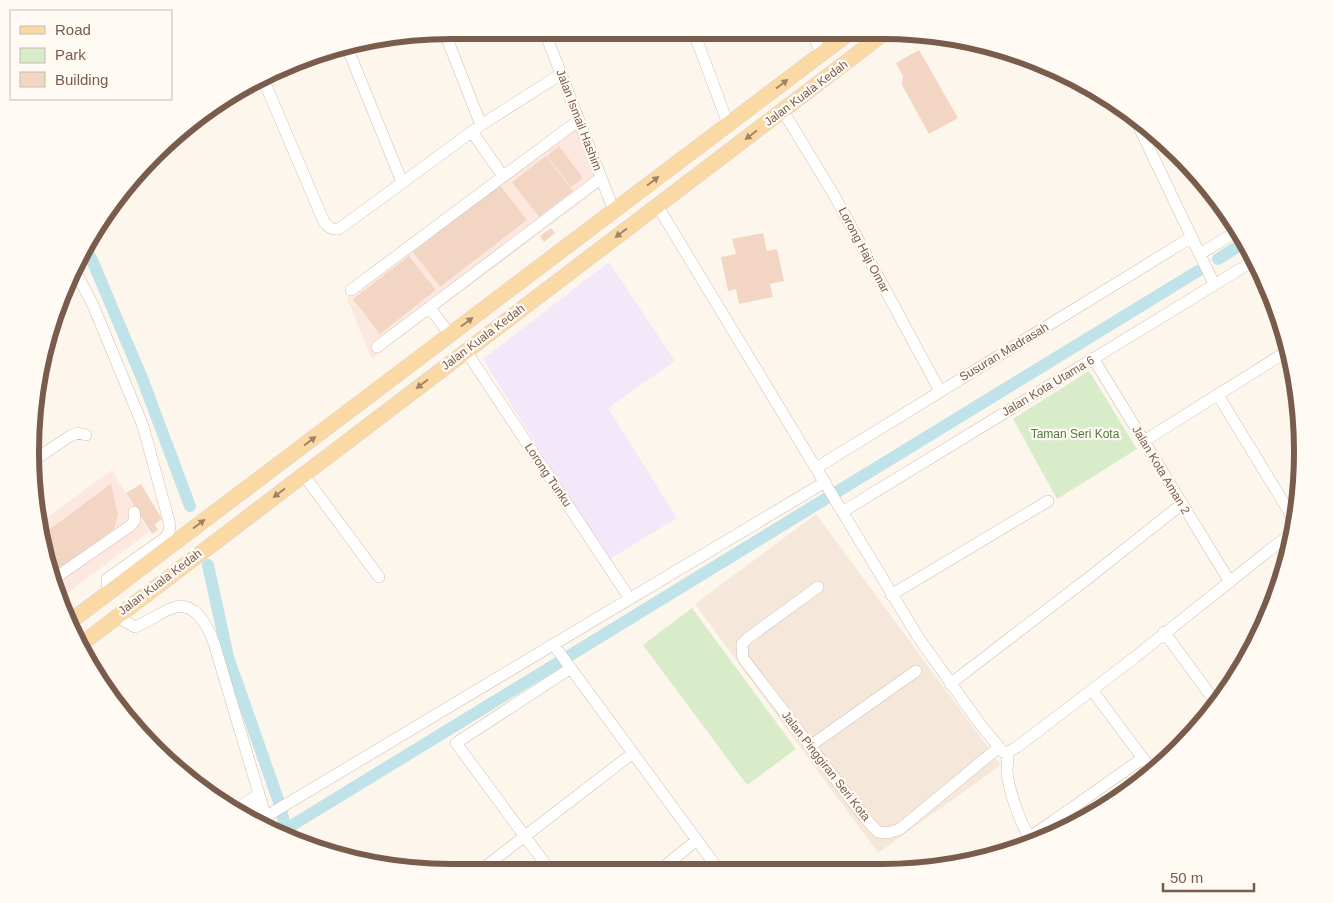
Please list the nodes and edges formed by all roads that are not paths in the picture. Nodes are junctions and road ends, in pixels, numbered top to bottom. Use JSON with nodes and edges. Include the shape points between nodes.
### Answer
{"nodes":[{"id":1,"x":447,"y":39,"type":"edge"},
{"id":2,"x":547,"y":39,"type":"edge"},
{"id":3,"x":696,"y":39,"type":"edge"},
{"id":4,"x":815,"y":39,"type":"edge"},
{"id":5,"x":841,"y":39,"type":"edge"},
{"id":6,"x":875,"y":39,"type":"edge"},
{"id":7,"x":349,"y":52,"type":"edge"},
{"id":8,"x":821,"y":54,"type":"junction"},
{"id":9,"x":561,"y":74,"type":"junction"},
{"id":10,"x":265,"y":83,"type":"edge"},
{"id":11,"x":783,"y":111,"type":"junction"},
{"id":12,"x":579,"y":120,"type":"junction"},
{"id":13,"x":728,"y":124,"type":"junction"},
{"id":14,"x":477,"y":128,"type":"junction"},
{"id":15,"x":1142,"y":131,"type":"edge"},
{"id":16,"x":503,"y":176,"type":"junction"},
{"id":17,"x":601,"y":178,"type":"junction"},
{"id":18,"x":402,"y":182,"type":"junction"},
{"id":19,"x":657,"y":205,"type":"junction"},
{"id":20,"x":614,"y":210,"type":"junction"},
{"id":21,"x":1232,"y":234,"type":"edge"},
{"id":22,"x":1192,"y":237,"type":"junction"},
{"id":23,"x":1200,"y":254,"type":"junction"},
{"id":24,"x":1249,"y":264,"type":"edge"},
{"id":25,"x":78,"y":276,"type":"edge"},
{"id":26,"x":1214,"y":284,"type":"junction"},
{"id":27,"x":351,"y":290,"type":"dead end"},
{"id":28,"x":430,"y":308,"type":"junction"},
{"id":29,"x":450,"y":335,"type":"junction"},
{"id":30,"x":377,"y":347,"type":"dead end"},
{"id":31,"x":466,"y":351,"type":"junction"},
{"id":32,"x":1282,"y":354,"type":"edge"},
{"id":33,"x":1093,"y":358,"type":"junction"},
{"id":34,"x":940,"y":391,"type":"junction"},
{"id":35,"x":1218,"y":395,"type":"junction"},
{"id":36,"x":86,"y":435,"type":"dead end"},
{"id":37,"x":1144,"y":442,"type":"junction"},
{"id":38,"x":39,"y":458,"type":"edge"},
{"id":39,"x":816,"y":468,"type":"junction"},
{"id":40,"x":304,"y":474,"type":"junction"},
{"id":41,"x":827,"y":486,"type":"junction"},
{"id":42,"x":1048,"y":501,"type":"dead end"},
{"id":43,"x":1182,"y":504,"type":"junction"},
{"id":44,"x":839,"y":507,"type":"junction"},
{"id":45,"x":134,"y":512,"type":"dead end"},
{"id":46,"x":1290,"y":513,"type":"edge"},
{"id":47,"x":1284,"y":539,"type":"edge"},
{"id":48,"x":58,"y":576,"type":"edge"},
{"id":49,"x":380,"y":577,"type":"dead end"},
{"id":50,"x":1230,"y":582,"type":"junction"},
{"id":51,"x":818,"y":587,"type":"dead end"},
{"id":52,"x":111,"y":590,"type":"junction"},
{"id":53,"x":892,"y":595,"type":"junction"},
{"id":54,"x":630,"y":599,"type":"junction"},
{"id":55,"x":116,"y":616,"type":"junction"},
{"id":56,"x":74,"y":619,"type":"edge"},
{"id":57,"x":1164,"y":632,"type":"junction"},
{"id":58,"x":85,"y":641,"type":"edge"},
{"id":59,"x":553,"y":644,"type":"junction"},
{"id":60,"x":566,"y":662,"type":"junction"},
{"id":61,"x":916,"y":671,"type":"dead end"},
{"id":62,"x":950,"y":684,"type":"junction"},
{"id":63,"x":1092,"y":690,"type":"junction"},
{"id":64,"x":1213,"y":698,"type":"edge"},
{"id":65,"x":810,"y":746,"type":"junction"},
{"id":66,"x":1003,"y":750,"type":"junction"},
{"id":67,"x":633,"y":753,"type":"junction"},
{"id":68,"x":1143,"y":758,"type":"junction"},
{"id":69,"x":1149,"y":766,"type":"edge"},
{"id":70,"x":260,"y":800,"type":"junction"},
{"id":71,"x":242,"y":807,"type":"edge"},
{"id":72,"x":247,"y":810,"type":"edge"},
{"id":73,"x":268,"y":815,"type":"junction"},
{"id":74,"x":269,"y":822,"type":"edge"},
{"id":75,"x":1048,"y":829,"type":"edge"},
{"id":76,"x":525,"y":836,"type":"junction"},
{"id":77,"x":1030,"y":836,"type":"edge"},
{"id":78,"x":697,"y":840,"type":"junction"},
{"id":79,"x":489,"y":864,"type":"edge"},
{"id":80,"x":545,"y":864,"type":"edge"},
{"id":81,"x":667,"y":864,"type":"edge"},
{"id":82,"x":714,"y":864,"type":"edge"}],
"edges":[{"from":1,"to":14,"type":"street"},
{"from":2,"to":9,"type":"street","name":"Jalan Ismail Hashim"},
{"from":3,"to":13,"type":"street"},
{"from":4,"to":8,"type":"street"},
{"from":5,"to":8,"type":"main road","name":"Jalan Kuala Kedah"},
{"from":6,"to":11,"type":"main road","name":"Jalan Kuala Kedah"},
{"from":7,"to":18,"type":"street"},
{"from":13,"to":8,"type":"main road","name":"Jalan Kuala Kedah","one_way":true},
{"from":9,"to":12,"type":"street","name":"Jalan Ismail Hashim"},
{"from":9,"to":14,"type":"street"},
{"from":10,"to":18,"type":"street","via":[[329,228],[339,228]]},
{"from":11,"to":19,"type":"main road","name":"Jalan Kuala Kedah","one_way":true},
{"from":11,"to":34,"type":"street","name":"Lorong Haji Omar","via":[[834,194]]},
{"from":12,"to":16,"type":"street"},
{"from":12,"to":17,"type":"street","name":"Jalan Ismail Hashim"},
{"from":20,"to":13,"type":"main road","name":"Jalan Kuala Kedah","one_way":true},
{"from":14,"to":16,"type":"street"},
{"from":14,"to":18,"type":"street"},
{"from":15,"to":22,"type":"street"},
{"from":16,"to":27,"type":"street"},
{"from":17,"to":20,"type":"street","name":"Jalan Ismail Hashim"},
{"from":17,"to":28,"type":"street"},
{"from":19,"to":31,"type":"main road","name":"Jalan Kuala Kedah","one_way":true},
{"from":19,"to":39,"type":"street"},
{"from":29,"to":20,"type":"main road","name":"Jalan Kuala Kedah","one_way":true},
{"from":21,"to":23,"type":"street"},
{"from":22,"to":23,"type":"street"},
{"from":22,"to":34,"type":"street","name":"Susuran Madrasah"},
{"from":23,"to":26,"type":"street"},
{"from":24,"to":26,"type":"street","name":"Jalan Kota Utama 6"},
{"from":25,"to":52,"type":"street","via":[[143,426],[170,525],[165,538],[107,579]]},
{"from":26,"to":33,"type":"street","name":"Jalan Kota Utama 6"},
{"from":28,"to":29,"type":"street"},
{"from":28,"to":30,"type":"street"},
{"from":52,"to":29,"type":"main road","name":"Jalan Kuala Kedah","one_way":true},
{"from":31,"to":40,"type":"main road","name":"Jalan Kuala Kedah","one_way":true},
{"from":31,"to":54,"type":"street","name":"Lorong Tunku"},
{"from":32,"to":35,"type":"street"},
{"from":33,"to":37,"type":"street","name":"Jalan Kota Aman 2"},
{"from":33,"to":44,"type":"street","name":"Jalan Kota Utama 6"},
{"from":34,"to":39,"type":"street","name":"Susuran Madrasah"},
{"from":35,"to":37,"type":"street"},
{"from":35,"to":46,"type":"street"},
{"from":36,"to":38,"type":"street","via":[[70,436]]},
{"from":37,"to":43,"type":"street","name":"Jalan Kota Aman 2"},
{"from":39,"to":41,"type":"street"},
{"from":40,"to":49,"type":"street"},
{"from":40,"to":55,"type":"main road","name":"Jalan Kuala Kedah","one_way":true},
{"from":41,"to":44,"type":"street"},
{"from":41,"to":54,"type":"street"},
{"from":42,"to":53,"type":"street"},
{"from":43,"to":50,"type":"street","name":"Jalan Kota Aman 2"},
{"from":43,"to":62,"type":"street"},
{"from":44,"to":53,"type":"street"},
{"from":45,"to":48,"type":"street","via":[[130,526]]},
{"from":47,"to":50,"type":"street","name":"Jalan Pinggiran Seri Kota"},
{"from":50,"to":57,"type":"street","name":"Jalan Pinggiran Seri Kota"},
{"from":51,"to":65,"type":"street","name":"Jalan Pinggiran Seri Kota","via":[[742,644],[743,658]]},
{"from":52,"to":56,"type":"main road","name":"Jalan Kuala Kedah"},
{"from":53,"to":62,"type":"street"},
{"from":54,"to":59,"type":"street"},
{"from":55,"to":58,"type":"main road","name":"Jalan Kuala Kedah"},
{"from":55,"to":70,"type":"street","via":[[135,627],[183,606],[204,620],[214,643]]},
{"from":57,"to":63,"type":"street","name":"Jalan Pinggiran Seri Kota"},
{"from":57,"to":64,"type":"street"},
{"from":59,"to":60,"type":"street"},
{"from":59,"to":73,"type":"street"},
{"from":60,"to":67,"type":"street"},
{"from":60,"to":76,"type":"street","via":[[456,743]]},
{"from":61,"to":65,"type":"street"},
{"from":62,"to":66,"type":"street"},
{"from":63,"to":66,"type":"street","name":"Jalan Pinggiran Seri Kota"},
{"from":63,"to":68,"type":"street"},
{"from":65,"to":66,"type":"street","name":"Jalan Pinggiran Seri Kota","via":[[866,819],[878,832],[888,833],[900,829]]},
{"from":66,"to":77,"type":"street","via":[[1009,786]]},
{"from":67,"to":76,"type":"street"},
{"from":67,"to":78,"type":"street"},
{"from":68,"to":69,"type":"street"},
{"from":68,"to":75,"type":"street"},
{"from":70,"to":71,"type":"street","via":[[246,803]]},
{"from":70,"to":72,"type":"street"},
{"from":70,"to":73,"type":"street"},
{"from":73,"to":74,"type":"street"},
{"from":76,"to":79,"type":"street"},
{"from":76,"to":80,"type":"street"},
{"from":78,"to":81,"type":"street"},
{"from":78,"to":82,"type":"street"}]}
